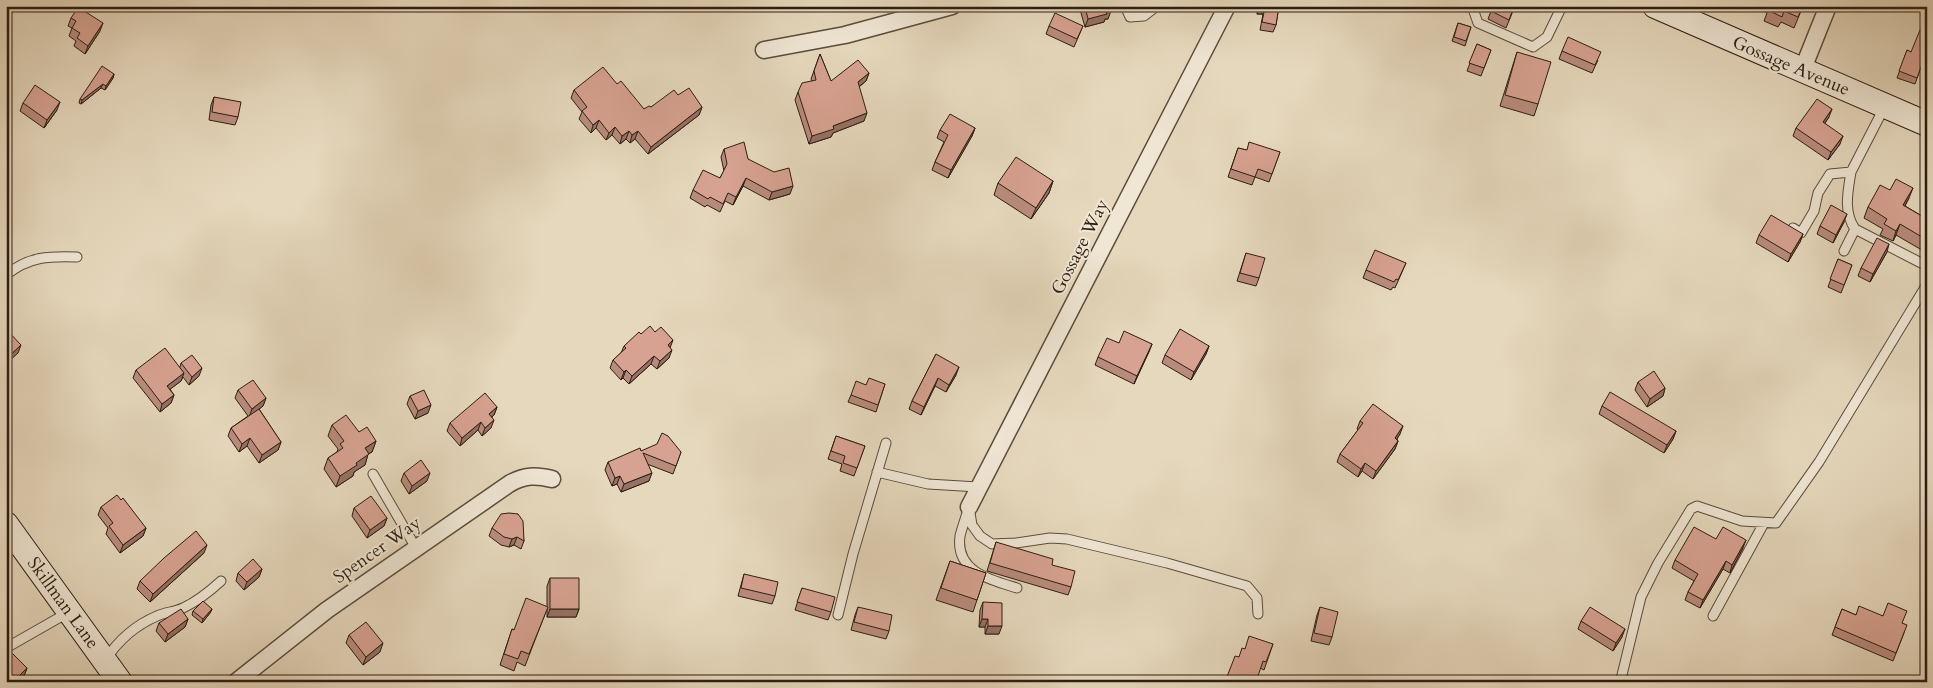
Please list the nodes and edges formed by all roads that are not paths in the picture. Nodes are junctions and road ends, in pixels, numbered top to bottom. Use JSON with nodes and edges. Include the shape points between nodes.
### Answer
{"nodes":[{"id":1,"x":952,"y":6,"type":"edge"},
{"id":2,"x":1125,"y":6,"type":"edge"},
{"id":3,"x":1157,"y":6,"type":"edge"},
{"id":4,"x":1227,"y":6,"type":"edge"},
{"id":5,"x":1472,"y":6,"type":"edge"},
{"id":6,"x":1562,"y":6,"type":"edge"},
{"id":7,"x":1655,"y":6,"type":"edge"},
{"id":8,"x":1828,"y":6,"type":"edge"},
{"id":9,"x":764,"y":50,"type":"dead end"},
{"id":10,"x":1802,"y":71,"type":"junction"},
{"id":11,"x":1885,"y":106,"type":"junction"},
{"id":12,"x":1927,"y":124,"type":"edge"},
{"id":13,"x":1851,"y":172,"type":"junction"},
{"id":14,"x":1787,"y":224,"type":"edge"},
{"id":15,"x":1855,"y":229,"type":"junction"},
{"id":16,"x":1844,"y":251,"type":"dead end"},
{"id":17,"x":77,"y":256,"type":"dead end"},
{"id":18,"x":1927,"y":266,"type":"edge"},
{"id":19,"x":6,"y":275,"type":"edge"},
{"id":20,"x":1927,"y":284,"type":"edge"},
{"id":21,"x":886,"y":443,"type":"dead end"},
{"id":22,"x":877,"y":472,"type":"junction"},
{"id":23,"x":373,"y":474,"type":"dead end"},
{"id":24,"x":552,"y":479,"type":"dead end"},
{"id":25,"x":978,"y":487,"type":"junction"},
{"id":26,"x":969,"y":507,"type":"junction"},
{"id":27,"x":1764,"y":523,"type":"junction"},
{"id":28,"x":6,"y":524,"type":"edge"},
{"id":29,"x":416,"y":548,"type":"junction"},
{"id":30,"x":221,"y":581,"type":"dead end"},
{"id":31,"x":1018,"y":588,"type":"dead end"},
{"id":32,"x":70,"y":612,"type":"junction"},
{"id":33,"x":1258,"y":614,"type":"dead end"},
{"id":34,"x":838,"y":615,"type":"dead end"},
{"id":35,"x":1712,"y":616,"type":"dead end"},
{"id":36,"x":6,"y":648,"type":"edge"},
{"id":37,"x":104,"y":660,"type":"junction"},
{"id":38,"x":1621,"y":679,"type":"dead end"},
{"id":39,"x":120,"y":682,"type":"edge"},
{"id":40,"x":236,"y":682,"type":"edge"}],
"edges":[{"from":1,"to":9,"type":"street","via":[[845,35]]},
{"from":2,"to":3,"type":"lane","via":[[1130,17],[1144,16]]},
{"from":4,"to":25,"type":"street","name":"Gossage Way"},
{"from":5,"to":6,"type":"lane","via":[[1478,23],[1533,47],[1546,37]]},
{"from":7,"to":10,"type":"street","name":"Gossage Avenue"},
{"from":8,"to":10,"type":"street"},
{"from":10,"to":11,"type":"street","name":"Gossage Avenue"},
{"from":11,"to":12,"type":"street","name":"Gossage Avenue"},
{"from":11,"to":13,"type":"lane"},
{"from":13,"to":14,"type":"lane","via":[[1830,174],[1801,233]]},
{"from":13,"to":15,"type":"lane","via":[[1847,200],[1849,220]]},
{"from":15,"to":16,"type":"lane"},
{"from":15,"to":18,"type":"lane"},
{"from":17,"to":19,"type":"lane","via":[[46,256],[15,267]]},
{"from":20,"to":27,"type":"lane","via":[[1819,462],[1776,523]]},
{"from":21,"to":22,"type":"lane"},
{"from":22,"to":25,"type":"lane","via":[[928,484]]},
{"from":22,"to":34,"type":"lane"},
{"from":23,"to":29,"type":"lane"},
{"from":24,"to":29,"type":"street","name":"Spencer Way","via":[[520,477]]},
{"from":25,"to":26,"type":"street","name":"Gossage Way"},
{"from":26,"to":31,"type":"lane","via":[[960,536],[961,549],[970,568],[984,578]]},
{"from":26,"to":33,"type":"lane","via":[[972,526],[992,544],[1067,539],[1175,565],[1247,586],[1257,598]]},
{"from":27,"to":35,"type":"lane"},
{"from":27,"to":38,"type":"lane","via":[[1742,520],[1697,506],[1691,508],[1641,598]]},
{"from":28,"to":32,"type":"street","name":"Skillman Lane"},
{"from":29,"to":40,"type":"street","name":"Spencer Way","via":[[327,610]]},
{"from":30,"to":37,"type":"lane","via":[[182,609],[157,616],[132,631]]},
{"from":32,"to":36,"type":"lane"},
{"from":32,"to":37,"type":"street","name":"Skillman Lane"},
{"from":37,"to":39,"type":"street","name":"Skillman Lane"}]}
